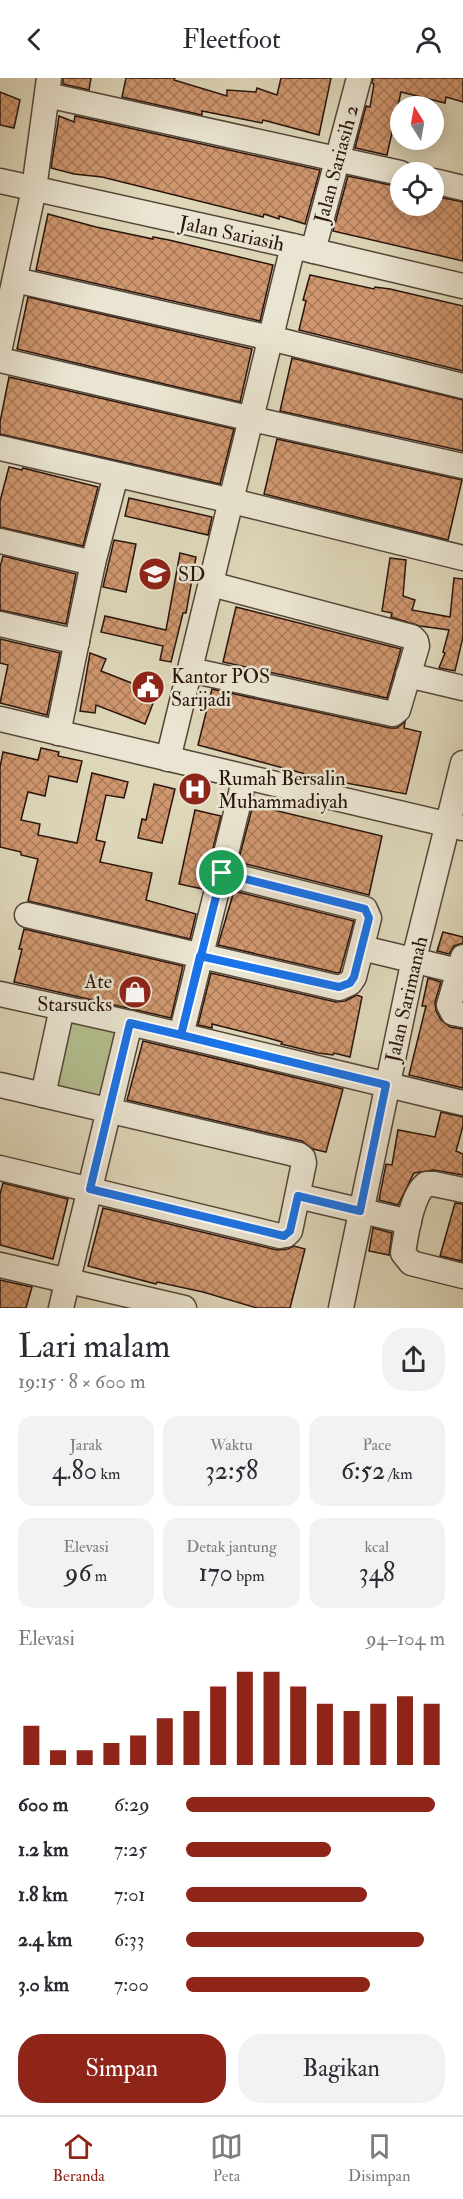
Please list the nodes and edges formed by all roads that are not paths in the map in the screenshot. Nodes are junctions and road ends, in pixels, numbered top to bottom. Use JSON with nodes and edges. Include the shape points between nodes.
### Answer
{"nodes":[{"id":1,"x":359,"y":78,"type":"edge"},
{"id":2,"x":48,"y":86,"type":"edge"},
{"id":3,"x":338,"y":159,"type":"junction"},
{"id":4,"x":390,"y":171,"type":"edge"},
{"id":5,"x":0,"y":182,"type":"edge"},
{"id":6,"x":444,"y":183,"type":"edge"},
{"id":7,"x":463,"y":188,"type":"edge"},
{"id":8,"x":34,"y":189,"type":"junction"},
{"id":9,"x":303,"y":248,"type":"junction"},
{"id":10,"x":15,"y":279,"type":"junction"},
{"id":11,"x":463,"y":286,"type":"edge"},
{"id":12,"x":270,"y":338,"type":"junction"},
{"id":13,"x":0,"y":347,"type":"edge"},
{"id":14,"x":0,"y":360,"type":"edge"},
{"id":15,"x":463,"y":386,"type":"edge"},
{"id":16,"x":252,"y":419,"type":"junction"},
{"id":17,"x":0,"y":448,"type":"edge"},
{"id":18,"x":463,"y":466,"type":"edge"},
{"id":19,"x":116,"y":475,"type":"junction"},
{"id":20,"x":232,"y":501,"type":"junction"},
{"id":21,"x":0,"y":541,"type":"edge"},
{"id":22,"x":463,"y":558,"type":"edge"},
{"id":23,"x":93,"y":563,"type":"junction"},
{"id":24,"x":212,"y":584,"type":"junction"},
{"id":25,"x":0,"y":624,"type":"edge"},
{"id":26,"x":76,"y":642,"type":"junction"},
{"id":27,"x":190,"y":670,"type":"junction"},
{"id":28,"x":408,"y":675,"type":"junction"},
{"id":29,"x":463,"y":688,"type":"edge"},
{"id":30,"x":0,"y":719,"type":"edge"},
{"id":31,"x":58,"y":733,"type":"junction"},
{"id":32,"x":168,"y":759,"type":"junction"},
{"id":33,"x":463,"y":763,"type":"edge"},
{"id":34,"x":245,"y":777,"type":"junction"},
{"id":35,"x":456,"y":826,"type":"edge"},
{"id":36,"x":222,"y":873,"type":"junction"},
{"id":37,"x":27,"y":915,"type":"dead end"},
{"id":38,"x":362,"y":948,"type":"junction"},
{"id":39,"x":200,"y":956,"type":"junction"},
{"id":40,"x":414,"y":959,"type":"junction"},
{"id":41,"x":461,"y":964,"type":"edge"},
{"id":42,"x":0,"y":994,"type":"edge"},
{"id":43,"x":62,"y":1008,"type":"junction"},
{"id":44,"x":463,"y":1015,"type":"edge"},
{"id":45,"x":130,"y":1023,"type":"junction"},
{"id":46,"x":181,"y":1035,"type":"junction"},
{"id":47,"x":0,"y":1085,"type":"edge"},
{"id":48,"x":386,"y":1085,"type":"junction"},
{"id":49,"x":43,"y":1095,"type":"junction"},
{"id":50,"x":463,"y":1103,"type":"edge"},
{"id":51,"x":110,"y":1112,"type":"junction"},
{"id":52,"x":0,"y":1168,"type":"edge"},
{"id":53,"x":90,"y":1189,"type":"junction"},
{"id":54,"x":463,"y":1190,"type":"edge"},
{"id":55,"x":298,"y":1196,"type":"junction"},
{"id":56,"x":360,"y":1211,"type":"junction"},
{"id":57,"x":409,"y":1222,"type":"junction"},
{"id":58,"x":0,"y":1264,"type":"edge"},
{"id":59,"x":463,"y":1276,"type":"edge"},
{"id":60,"x":67,"y":1280,"type":"junction"},
{"id":61,"x":61,"y":1308,"type":"edge"},
{"id":62,"x":184,"y":1308,"type":"edge"},
{"id":63,"x":341,"y":1308,"type":"edge"}],
"edges":[{"from":1,"to":3,"type":"street","name":"Jalan Sariasih 2"},
{"from":2,"to":3,"type":"street"},
{"from":2,"to":8,"type":"street"},
{"from":3,"to":4,"type":"street"},
{"from":3,"to":9,"type":"street","name":"Jalan Sariasih 2"},
{"from":5,"to":8,"type":"street","name":"Jalan Sariasih"},
{"from":6,"to":7,"type":"street"},
{"from":8,"to":9,"type":"street","name":"Jalan Sariasih"},
{"from":8,"to":10,"type":"street"},
{"from":9,"to":11,"type":"street","name":"Jalan Sariasih"},
{"from":9,"to":12,"type":"street","name":"Jalan Sariasih 2"},
{"from":10,"to":12,"type":"street"},
{"from":10,"to":13,"type":"street"},
{"from":12,"to":15,"type":"street"},
{"from":12,"to":16,"type":"street","name":"Jalan Sariasih 2"},
{"from":14,"to":16,"type":"street"},
{"from":16,"to":18,"type":"street"},
{"from":16,"to":20,"type":"street","name":"Jalan Sariasih 2"},
{"from":17,"to":19,"type":"street"},
{"from":19,"to":20,"type":"street"},
{"from":19,"to":23,"type":"street"},
{"from":20,"to":22,"type":"street"},
{"from":20,"to":24,"type":"street","name":"Jalan Sariasih 2"},
{"from":21,"to":23,"type":"street"},
{"from":23,"to":26,"type":"street"},
{"from":24,"to":27,"type":"street","name":"Jalan Sariasih 2"},
{"from":24,"to":28,"type":"street","via":[[412,637],[417,644]]},
{"from":25,"to":26,"type":"street"},
{"from":26,"to":31,"type":"street"},
{"from":27,"to":28,"type":"street","via":[[393,714],[398,710]]},
{"from":27,"to":32,"type":"street","name":"Jalan Sariasih 2"},
{"from":28,"to":29,"type":"street"},
{"from":30,"to":31,"type":"street"},
{"from":31,"to":32,"type":"street"},
{"from":32,"to":34,"type":"street"},
{"from":33,"to":35,"type":"street","name":"Jalan Sarimanah"},
{"from":34,"to":35,"type":"street"},
{"from":34,"to":36,"type":"street"},
{"from":35,"to":40,"type":"street","name":"Jalan Sarimanah"},
{"from":36,"to":38,"type":"street","via":[[365,909],[369,918]]},
{"from":36,"to":39,"type":"street"},
{"from":37,"to":39,"type":"street"},
{"from":38,"to":39,"type":"street","via":[[354,977],[339,987]]},
{"from":38,"to":40,"type":"street"},
{"from":39,"to":46,"type":"street"},
{"from":40,"to":41,"type":"street"},
{"from":40,"to":48,"type":"street","name":"Jalan Sarimanah"},
{"from":41,"to":44,"type":"street","via":[[450,1008]]},
{"from":42,"to":43,"type":"street"},
{"from":43,"to":45,"type":"street"},
{"from":43,"to":49,"type":"street"},
{"from":45,"to":46,"type":"street"},
{"from":45,"to":51,"type":"street"},
{"from":46,"to":48,"type":"street"},
{"from":47,"to":49,"type":"street"},
{"from":48,"to":50,"type":"street"},
{"from":48,"to":56,"type":"street","name":"Jalan Sarimanah"},
{"from":49,"to":51,"type":"street"},
{"from":51,"to":53,"type":"street"},
{"from":51,"to":55,"type":"street","via":[[299,1155],[304,1162]]},
{"from":52,"to":53,"type":"street"},
{"from":53,"to":55,"type":"street","via":[[280,1236],[290,1231]]},
{"from":53,"to":60,"type":"street"},
{"from":54,"to":57,"type":"street","via":[[426,1184],[420,1188]]},
{"from":55,"to":56,"type":"street"},
{"from":56,"to":57,"type":"street"},
{"from":56,"to":63,"type":"street","name":"Jalan Sarimanah"},
{"from":57,"to":59,"type":"street","via":[[403,1253],[406,1260]]},
{"from":58,"to":60,"type":"street"},
{"from":60,"to":61,"type":"street"},
{"from":60,"to":62,"type":"street"}]}
